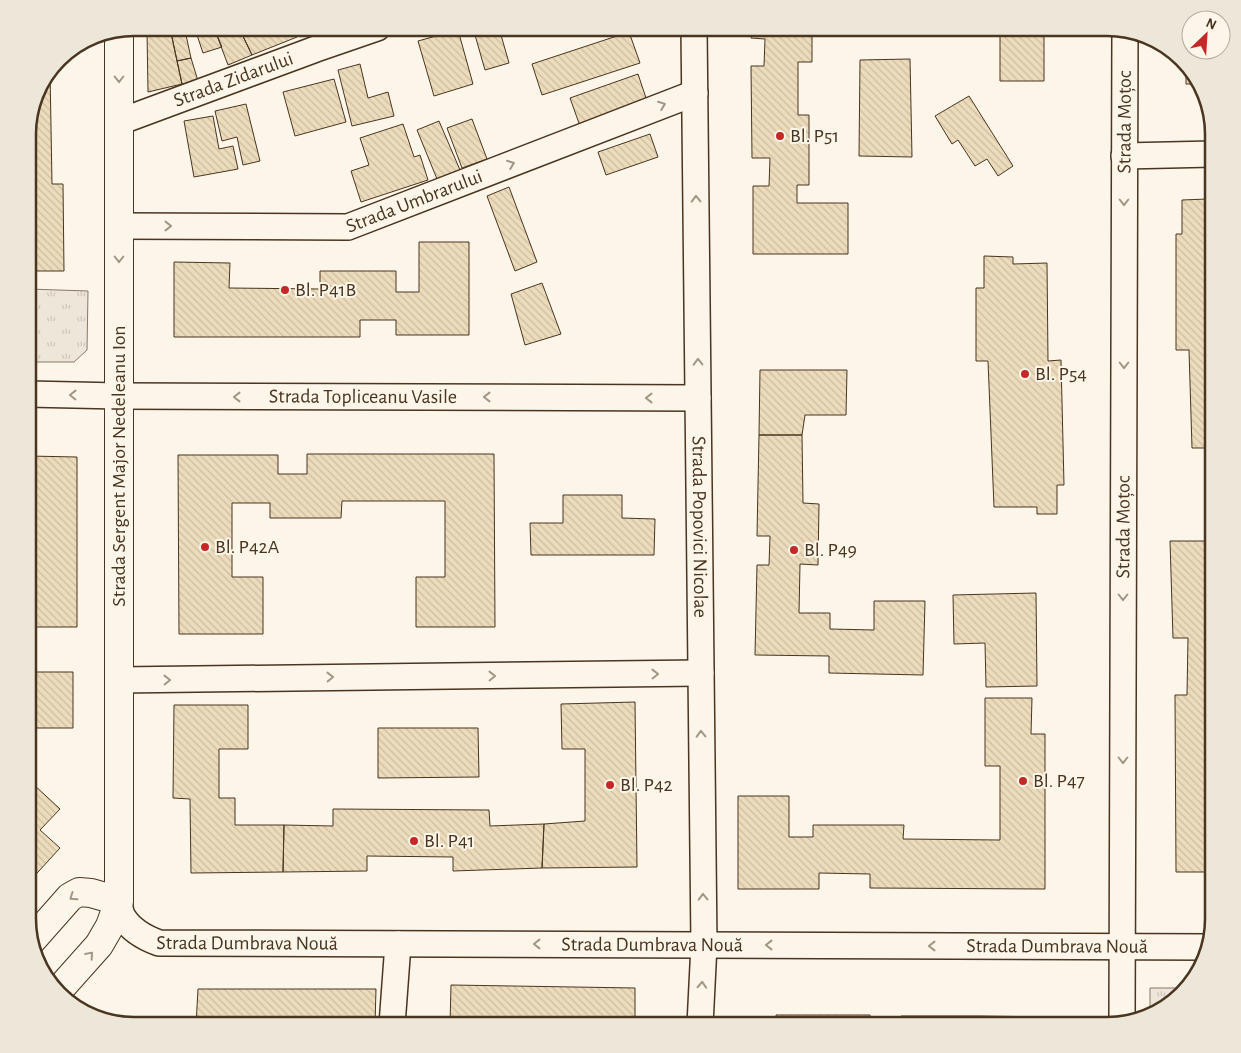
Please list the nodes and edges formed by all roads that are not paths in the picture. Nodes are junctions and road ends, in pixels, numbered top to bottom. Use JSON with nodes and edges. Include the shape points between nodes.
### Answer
{"nodes":[{"id":1,"x":325,"y":36,"type":"edge"},
{"id":2,"x":694,"y":36,"type":"edge"},
{"id":3,"x":119,"y":37,"type":"edge"},
{"id":4,"x":312,"y":38,"type":"edge"},
{"id":5,"x":1124,"y":38,"type":"edge"},
{"id":6,"x":694,"y":93,"type":"junction"},
{"id":7,"x":119,"y":122,"type":"junction"},
{"id":8,"x":1205,"y":154,"type":"edge"},
{"id":9,"x":1124,"y":156,"type":"junction"},
{"id":10,"x":119,"y":226,"type":"junction"},
{"id":11,"x":36,"y":394,"type":"edge"},
{"id":12,"x":119,"y":396,"type":"junction"},
{"id":13,"x":698,"y":398,"type":"junction"},
{"id":14,"x":701,"y":673,"type":"junction"},
{"id":15,"x":118,"y":680,"type":"junction"},
{"id":16,"x":118,"y":901,"type":"junction"},
{"id":17,"x":37,"y":934,"type":"edge"},
{"id":18,"x":398,"y":944,"type":"junction"},
{"id":19,"x":704,"y":945,"type":"junction"},
{"id":20,"x":1122,"y":947,"type":"junction"},
{"id":21,"x":1201,"y":947,"type":"edge"},
{"id":22,"x":63,"y":985,"type":"edge"},
{"id":23,"x":1122,"y":1016,"type":"edge"},
{"id":24,"x":393,"y":1017,"type":"edge"},
{"id":25,"x":700,"y":1017,"type":"edge"}],
"edges":[{"from":1,"to":4,"type":"street","name":"Strada Zidarului"},
{"from":2,"to":6,"type":"street","name":"Strada Popovici Nicolae"},
{"from":3,"to":7,"type":"street","name":"Strada Sergent Major Nedeleanu Ion","one_way":true},
{"from":4,"to":7,"type":"street","name":"Strada Zidarului"},
{"from":5,"to":9,"type":"street","name":"Strada Moțoc"},
{"from":10,"to":6,"type":"street","name":"Strada Umbrarului","one_way":true,"via":[[348,227]]},
{"from":13,"to":6,"type":"street","name":"Strada Popovici Nicolae","one_way":true},
{"from":7,"to":10,"type":"street","name":"Strada Sergent Major Nedeleanu Ion"},
{"from":8,"to":9,"type":"street"},
{"from":9,"to":20,"type":"street","name":"Strada Moțoc","one_way":true},
{"from":10,"to":12,"type":"street","name":"Strada Sergent Major Nedeleanu Ion","one_way":true},
{"from":12,"to":11,"type":"street","name":"Strada Topliceanu Vasile","one_way":true},
{"from":13,"to":12,"type":"street","name":"Strada Topliceanu Vasile","one_way":true},
{"from":12,"to":15,"type":"street","name":"Strada Sergent Major Nedeleanu Ion"},
{"from":13,"to":14,"type":"street","name":"Strada Popovici Nicolae"},
{"from":15,"to":14,"type":"street","one_way":true},
{"from":19,"to":14,"type":"street","name":"Strada Popovici Nicolae","one_way":true},
{"from":15,"to":16,"type":"street","name":"Strada Sergent Major Nedeleanu Ion"},
{"from":16,"to":17,"type":"street","one_way":true,"via":[[79,892],[70,897]]},
{"from":16,"to":18,"type":"street","name":"Strada Dumbrava Nouă","via":[[122,915],[132,927],[147,939],[159,943]]},
{"from":22,"to":16,"type":"street","one_way":true,"via":[[99,945],[110,926]]},
{"from":19,"to":18,"type":"street","name":"Strada Dumbrava Nouă","one_way":true},
{"from":18,"to":24,"type":"street"},
{"from":20,"to":19,"type":"street","name":"Strada Dumbrava Nouă","one_way":true},
{"from":25,"to":19,"type":"street","name":"Strada Popovici Nicolae","one_way":true},
{"from":20,"to":21,"type":"street","name":"Strada Dumbrava Nouă"},
{"from":20,"to":23,"type":"street","name":"Strada Moțoc"}]}
